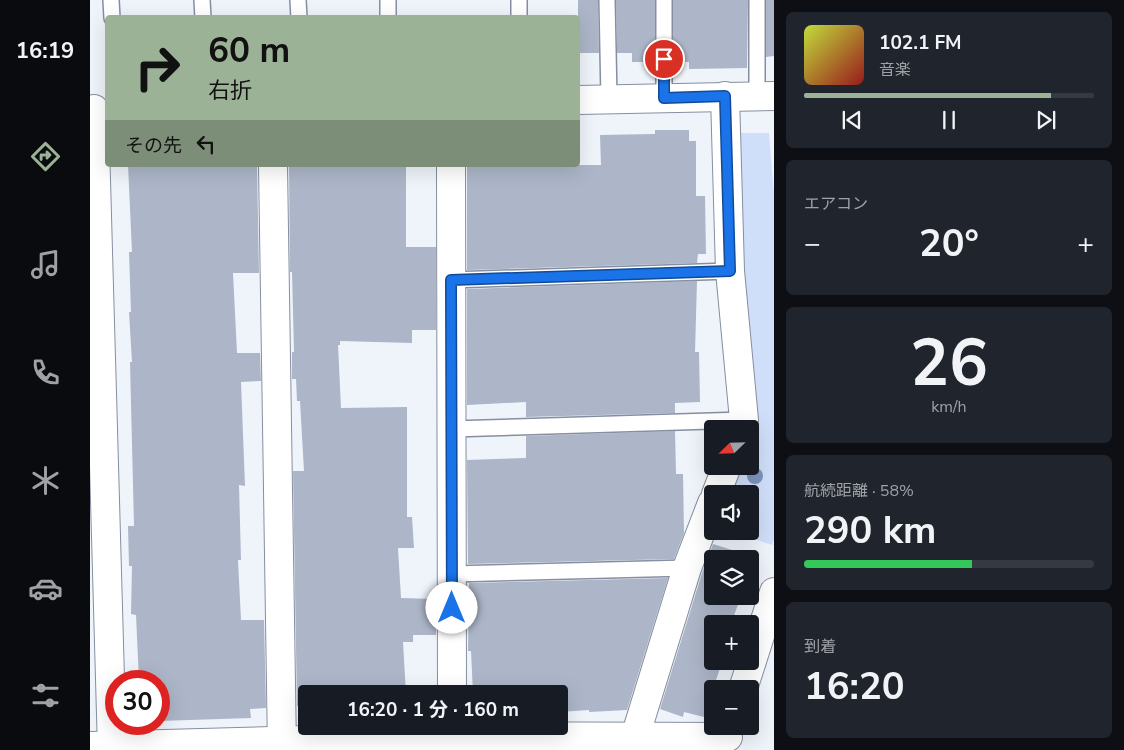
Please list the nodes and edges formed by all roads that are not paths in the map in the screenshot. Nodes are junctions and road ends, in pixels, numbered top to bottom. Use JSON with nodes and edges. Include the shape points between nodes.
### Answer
{"nodes":[{"id":1,"x":111,"y":0,"type":"edge"},
{"id":2,"x":202,"y":0,"type":"edge"},
{"id":3,"x":298,"y":0,"type":"edge"},
{"id":4,"x":388,"y":0,"type":"edge"},
{"id":5,"x":519,"y":0,"type":"edge"},
{"id":6,"x":607,"y":0,"type":"edge"},
{"id":7,"x":664,"y":0,"type":"edge"},
{"id":8,"x":757,"y":0,"type":"edge"},
{"id":9,"x":112,"y":15,"type":"edge"},
{"id":10,"x":203,"y":15,"type":"edge"},
{"id":11,"x":299,"y":15,"type":"edge"},
{"id":12,"x":388,"y":15,"type":"edge"},
{"id":13,"x":519,"y":15,"type":"edge"},
{"id":14,"x":725,"y":96,"type":"junction"},
{"id":15,"x":765,"y":96,"type":"edge"},
{"id":16,"x":664,"y":98,"type":"junction"},
{"id":17,"x":609,"y":99,"type":"junction"},
{"id":18,"x":580,"y":100,"type":"edge"},
{"id":19,"x":97,"y":109,"type":"edge"},
{"id":20,"x":273,"y":167,"type":"edge"},
{"id":21,"x":451,"y":167,"type":"edge"},
{"id":22,"x":730,"y":271,"type":"junction"},
{"id":23,"x":451,"y":280,"type":"junction"},
{"id":24,"x":743,"y":420,"type":"edge"},
{"id":25,"x":704,"y":426,"type":"edge"},
{"id":26,"x":452,"y":429,"type":"junction"},
{"id":27,"x":704,"y":524,"type":"edge"},
{"id":28,"x":687,"y":568,"type":"junction"},
{"id":29,"x":452,"y":574,"type":"junction"},
{"id":30,"x":774,"y":592,"type":"edge"},
{"id":31,"x":746,"y":680,"type":"edge"},
{"id":32,"x":452,"y":685,"type":"edge"},
{"id":33,"x":407,"y":735,"type":"edge"},
{"id":34,"x":507,"y":735,"type":"edge"},
{"id":35,"x":728,"y":738,"type":"edge"},
{"id":36,"x":632,"y":744,"type":"edge"},
{"id":37,"x":282,"y":746,"type":"edge"},
{"id":38,"x":105,"y":747,"type":"edge"}],
"edges":[{"from":1,"to":9,"type":"lane"},
{"from":2,"to":10,"type":"lane"},
{"from":3,"to":11,"type":"lane"},
{"from":4,"to":12,"type":"lane"},
{"from":5,"to":13,"type":"lane"},
{"from":6,"to":17,"type":"lane"},
{"from":7,"to":16,"type":"lane"},
{"from":8,"to":15,"type":"lane"},
{"from":14,"to":15,"type":"street"},
{"from":14,"to":16,"type":"street"},
{"from":14,"to":22,"type":"street"},
{"from":16,"to":17,"type":"street"},
{"from":17,"to":18,"type":"street"},
{"from":19,"to":38,"type":"street"},
{"from":20,"to":37,"type":"street"},
{"from":21,"to":23,"type":"street"},
{"from":22,"to":23,"type":"lane"},
{"from":22,"to":24,"type":"street"},
{"from":23,"to":26,"type":"street"},
{"from":25,"to":26,"type":"lane"},
{"from":26,"to":29,"type":"street"},
{"from":27,"to":28,"type":"street"},
{"from":28,"to":29,"type":"lane"},
{"from":28,"to":36,"type":"street"},
{"from":29,"to":32,"type":"street"},
{"from":30,"to":31,"type":"street"},
{"from":33,"to":37,"type":"street"},
{"from":34,"to":36,"type":"street"},
{"from":35,"to":36,"type":"street"},
{"from":37,"to":38,"type":"street"}]}
